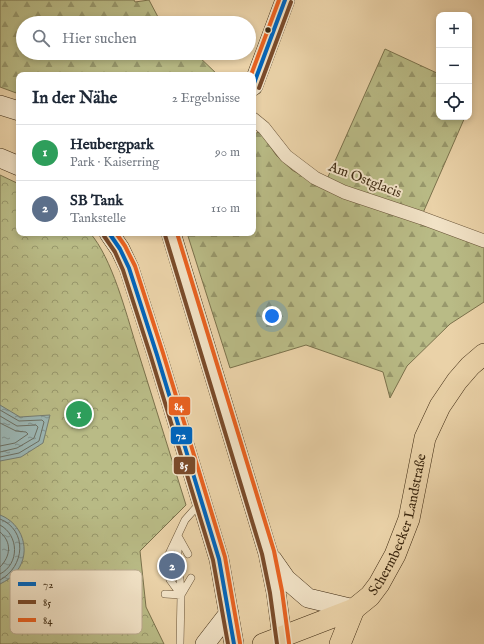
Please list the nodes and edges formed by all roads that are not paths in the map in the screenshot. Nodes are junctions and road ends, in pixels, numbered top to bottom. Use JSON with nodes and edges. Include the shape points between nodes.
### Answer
{"nodes":[{"id":1,"x":285,"y":0,"type":"edge"},
{"id":2,"x":256,"y":78,"type":"edge"},
{"id":3,"x":0,"y":105,"type":"edge"},
{"id":4,"x":16,"y":111,"type":"edge"},
{"id":5,"x":256,"y":121,"type":"edge"},
{"id":6,"x":0,"y":158,"type":"edge"},
{"id":7,"x":16,"y":165,"type":"edge"},
{"id":8,"x":111,"y":236,"type":"edge"},
{"id":9,"x":171,"y":236,"type":"edge"},
{"id":10,"x":484,"y":241,"type":"edge"},
{"id":11,"x":484,"y":354,"type":"edge"},
{"id":12,"x":202,"y":502,"type":"junction"},
{"id":13,"x":178,"y":536,"type":"junction"},
{"id":14,"x":268,"y":553,"type":"junction"},
{"id":15,"x":188,"y":554,"type":"dead end"},
{"id":16,"x":178,"y":555,"type":"dead end"},
{"id":17,"x":168,"y":556,"type":"dead end"},
{"id":18,"x":191,"y":578,"type":"dead end"},
{"id":19,"x":180,"y":579,"type":"dead end"},
{"id":20,"x":170,"y":580,"type":"dead end"},
{"id":21,"x":165,"y":594,"type":"dead end"},
{"id":22,"x":181,"y":595,"type":"junction"},
{"id":23,"x":354,"y":609,"type":"junction"},
{"id":24,"x":229,"y":613,"type":"junction"},
{"id":25,"x":276,"y":642,"type":"edge"},
{"id":26,"x":180,"y":644,"type":"edge"},
{"id":27,"x":205,"y":644,"type":"edge"},
{"id":28,"x":234,"y":644,"type":"edge"},
{"id":29,"x":340,"y":644,"type":"edge"}],
"edges":[{"from":1,"to":2,"type":"main road"},
{"from":3,"to":4,"type":"main road"},
{"from":5,"to":10,"type":"street","name":"Am Ostglacis","via":[[286,156],[315,178],[344,192]]},
{"from":6,"to":7,"type":"main road"},
{"from":8,"to":12,"type":"main road","via":[[129,268]]},
{"from":9,"to":14,"type":"main road"},
{"from":11,"to":23,"type":"main road","name":"Schermbecker Landstraße","via":[[456,381],[440,406],[425,438],[409,518],[395,555],[370,596]]},
{"from":12,"to":13,"type":"lane","via":[[185,520]]},
{"from":12,"to":24,"type":"main road","via":[[219,559]]},
{"from":13,"to":15,"type":"lane"},
{"from":13,"to":16,"type":"lane"},
{"from":13,"to":17,"type":"lane"},
{"from":14,"to":23,"type":"main road","via":[[286,579],[308,598]]},
{"from":14,"to":25,"type":"main road","via":[[276,592]]},
{"from":18,"to":22,"type":"lane"},
{"from":19,"to":22,"type":"lane"},
{"from":20,"to":22,"type":"lane"},
{"from":21,"to":22,"type":"lane"},
{"from":22,"to":26,"type":"lane"},
{"from":23,"to":25,"type":"main road","name":"Schermbecker Landstraße"},
{"from":23,"to":29,"type":"main road"},
{"from":24,"to":27,"type":"main road"},
{"from":24,"to":28,"type":"main road"}]}
